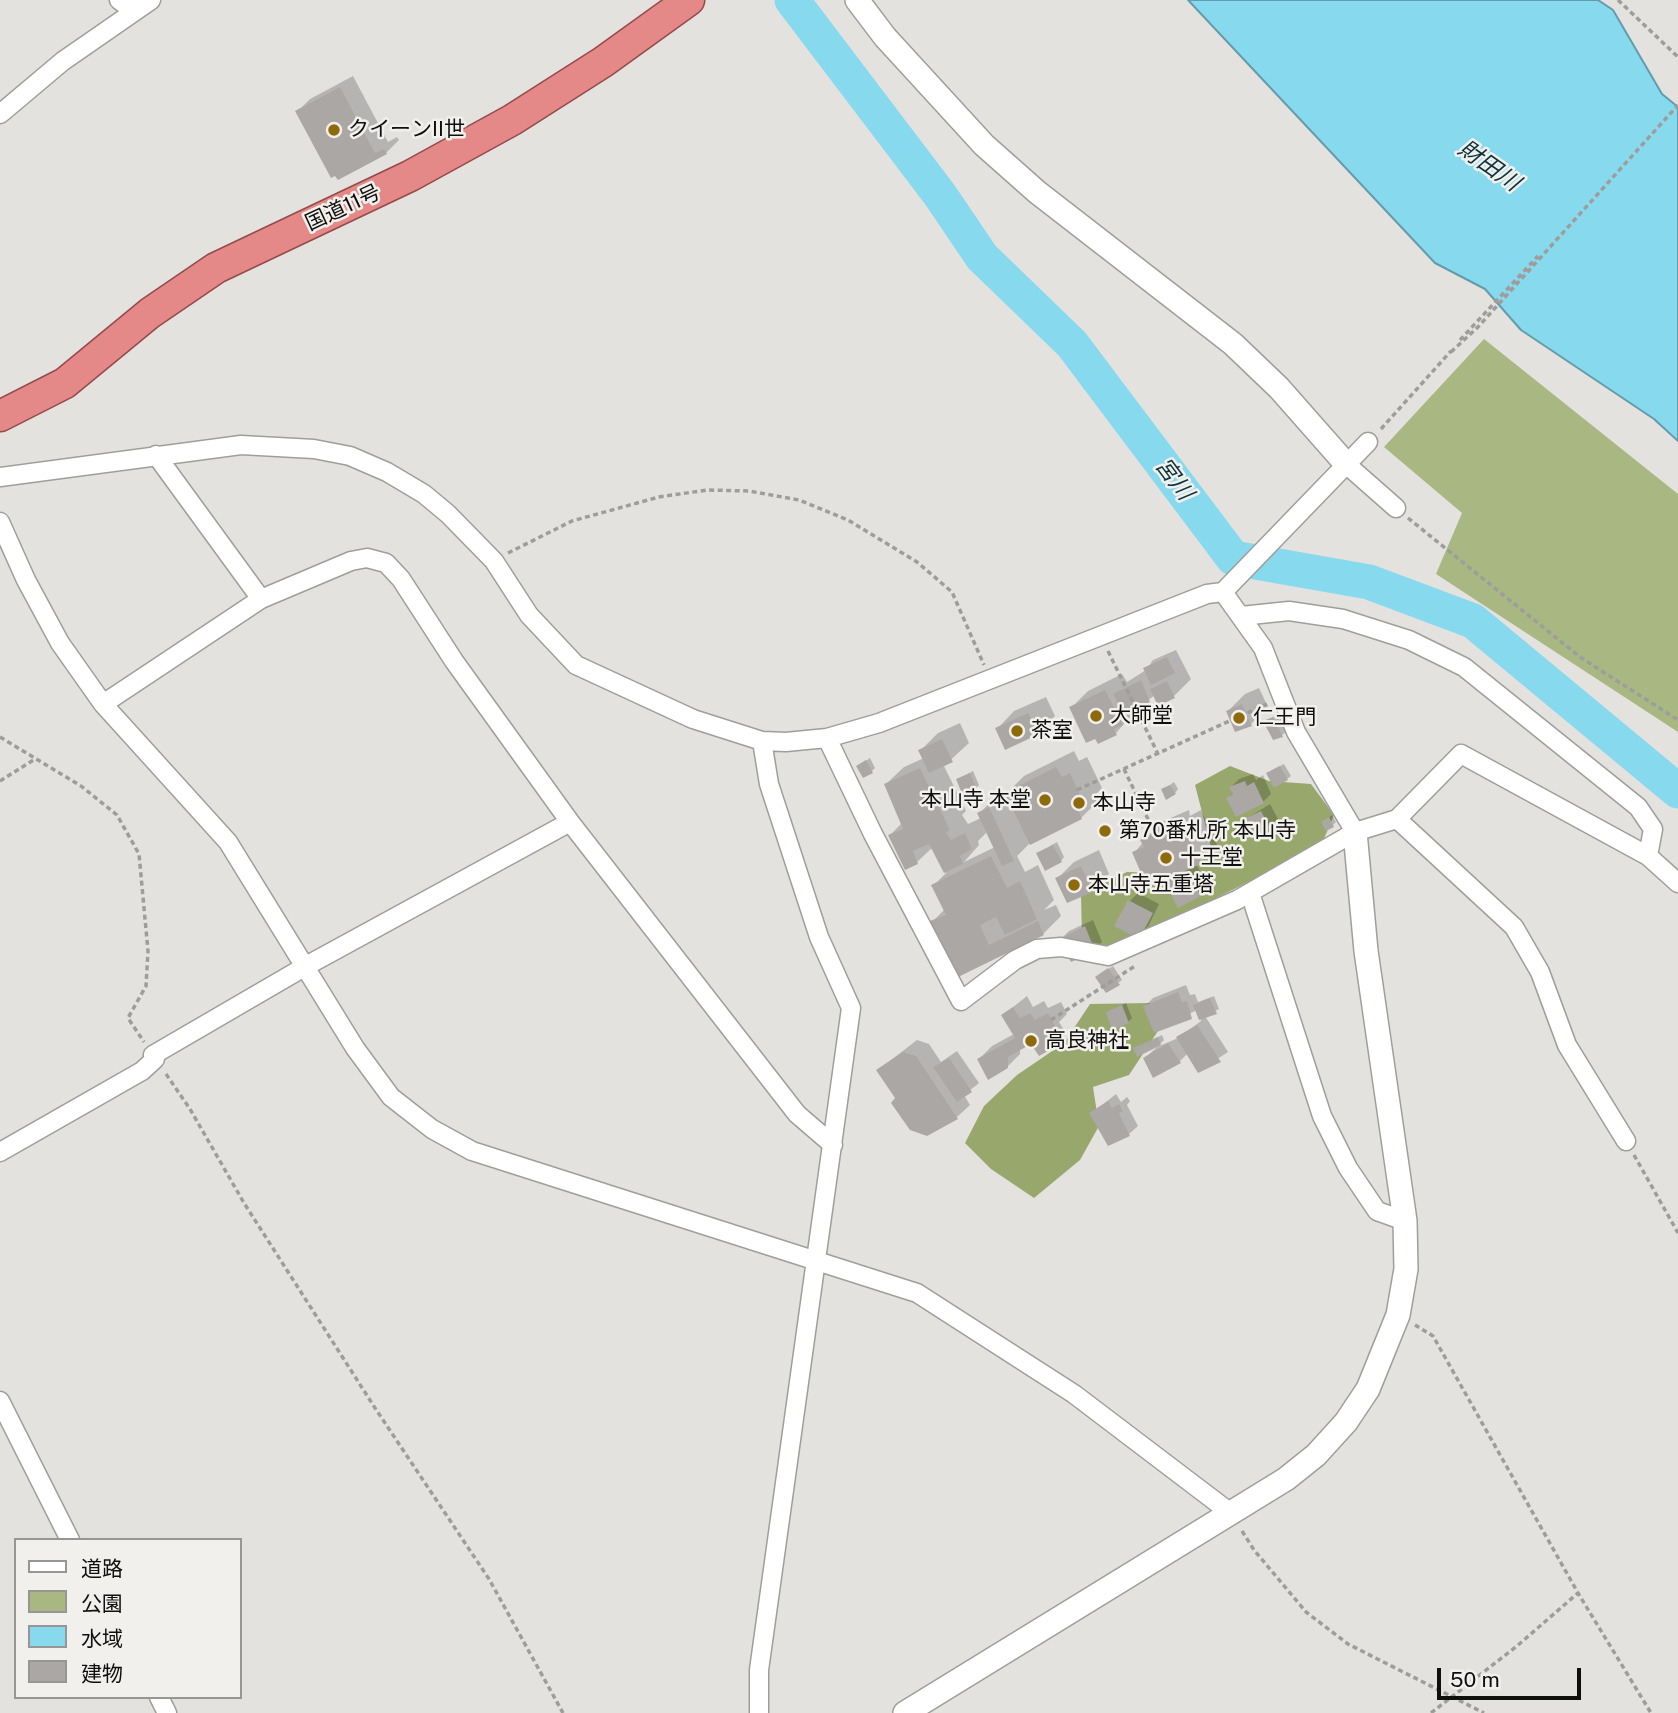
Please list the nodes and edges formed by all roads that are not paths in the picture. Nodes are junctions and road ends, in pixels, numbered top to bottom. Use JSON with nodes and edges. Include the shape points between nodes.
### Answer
{"nodes":[{"id":1,"x":151,"y":0,"type":"edge"},
{"id":2,"x":689,"y":0,"type":"edge"},
{"id":3,"x":857,"y":0,"type":"edge"},
{"id":4,"x":126,"y":6,"type":"edge"},
{"id":5,"x":0,"y":114,"type":"edge"},
{"id":6,"x":0,"y":416,"type":"edge"},
{"id":7,"x":1368,"y":442,"type":"road end"},
{"id":8,"x":156,"y":455,"type":"junction"},
{"id":9,"x":1346,"y":464,"type":"junction"},
{"id":10,"x":0,"y":477,"type":"edge"},
{"id":11,"x":1396,"y":508,"type":"road end"},
{"id":12,"x":0,"y":522,"type":"edge"},
{"id":13,"x":1226,"y":588,"type":"junction"},
{"id":14,"x":261,"y":599,"type":"junction"},
{"id":15,"x":1241,"y":616,"type":"junction"},
{"id":16,"x":103,"y":704,"type":"junction"},
{"id":17,"x":827,"y":738,"type":"junction"},
{"id":18,"x":762,"y":741,"type":"junction"},
{"id":19,"x":1397,"y":819,"type":"junction"},
{"id":20,"x":570,"y":822,"type":"junction"},
{"id":21,"x":1355,"y":832,"type":"junction"},
{"id":22,"x":1648,"y":856,"type":"junction"},
{"id":23,"x":1678,"y":883,"type":"edge"},
{"id":24,"x":1250,"y":893,"type":"junction"},
{"id":25,"x":306,"y":966,"type":"junction"},
{"id":26,"x":1626,"y":1141,"type":"road end"},
{"id":27,"x":833,"y":1145,"type":"junction"},
{"id":28,"x":0,"y":1152,"type":"edge"},
{"id":29,"x":1405,"y":1222,"type":"junction"},
{"id":30,"x":814,"y":1259,"type":"junction"},
{"id":31,"x":0,"y":1401,"type":"edge"},
{"id":32,"x":1232,"y":1514,"type":"junction"},
{"id":33,"x":69,"y":1538,"type":"edge"},
{"id":34,"x":759,"y":1713,"type":"edge"},
{"id":35,"x":905,"y":1713,"type":"edge"}],
"edges":[{"from":1,"to":4,"type":"street"},
{"from":2,"to":6,"type":"highway","name":"国道11号","via":[[512,120],[410,176],[216,268],[150,313],[65,383]]},
{"from":3,"to":9,"type":"street","via":[[984,145],[1037,192],[1234,344]]},
{"from":4,"to":5,"type":"street"},
{"from":7,"to":9,"type":"street"},
{"from":8,"to":10,"type":"street"},
{"from":8,"to":14,"type":"street"},
{"from":8,"to":18,"type":"street","via":[[241,445],[314,449],[350,456],[387,472],[424,494],[494,561],[529,615],[576,665],[692,719]]},
{"from":9,"to":11,"type":"street"},
{"from":9,"to":13,"type":"street"},
{"from":12,"to":16,"type":"street","via":[[60,643]]},
{"from":13,"to":15,"type":"street"},
{"from":13,"to":17,"type":"street","via":[[879,723]]},
{"from":14,"to":16,"type":"street"},
{"from":14,"to":20,"type":"street","via":[[351,561],[367,558],[386,563]]},
{"from":15,"to":21,"type":"street","via":[[1263,648],[1296,732]]},
{"from":15,"to":22,"type":"street","via":[[1289,611],[1343,619],[1409,640],[1464,667],[1638,807],[1653,829]]},
{"from":16,"to":25,"type":"street","via":[[228,842]]},
{"from":17,"to":18,"type":"street"},
{"from":17,"to":24,"type":"street","via":[[961,1001],[1037,949],[1061,947],[1108,956]]},
{"from":18,"to":27,"type":"street","via":[[769,784],[819,937],[851,1008]]},
{"from":19,"to":21,"type":"street"},
{"from":19,"to":22,"type":"street","via":[[1461,754]]},
{"from":19,"to":26,"type":"street","via":[[1514,927],[1540,972],[1567,1045]]},
{"from":20,"to":25,"type":"street"},
{"from":20,"to":27,"type":"street","via":[[797,1114]]},
{"from":21,"to":24,"type":"street"},
{"from":21,"to":29,"type":"street","via":[[1366,951]]},
{"from":22,"to":23,"type":"street"},
{"from":24,"to":29,"type":"street","via":[[1322,1116],[1348,1168],[1377,1211]]},
{"from":25,"to":28,"type":"street","via":[[154,1057],[142,1071]]},
{"from":25,"to":30,"type":"street","via":[[355,1048],[391,1097],[432,1129],[472,1151]]},
{"from":27,"to":30,"type":"street"},
{"from":29,"to":32,"type":"street","via":[[1405,1269],[1398,1315],[1368,1389],[1316,1455]]},
{"from":30,"to":32,"type":"street","via":[[917,1293],[1066,1388]]},
{"from":30,"to":34,"type":"street","via":[[759,1670]]},
{"from":31,"to":33,"type":"street"},
{"from":32,"to":35,"type":"street"}]}
